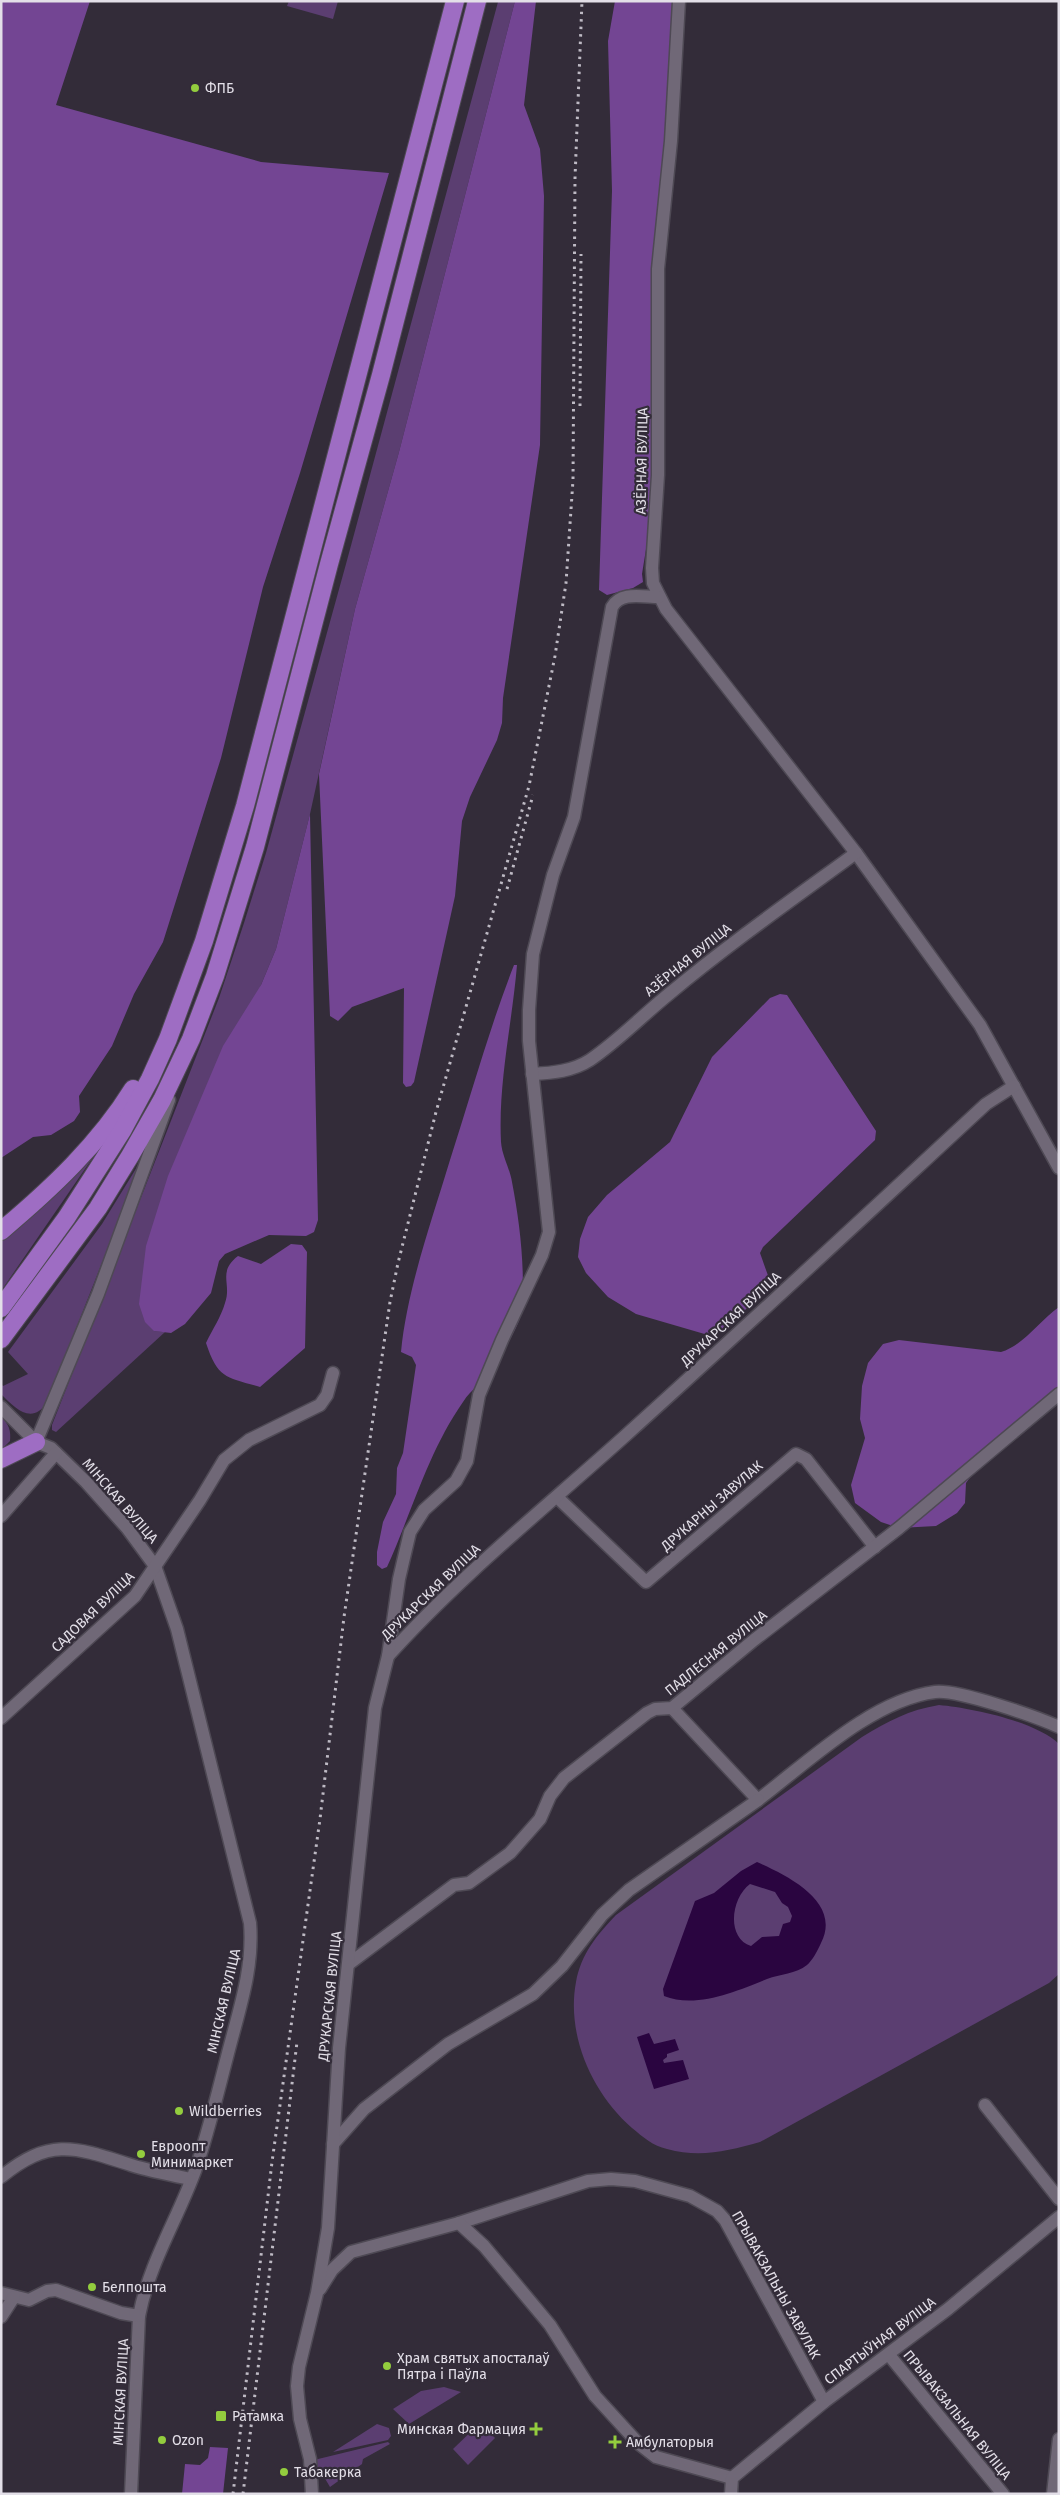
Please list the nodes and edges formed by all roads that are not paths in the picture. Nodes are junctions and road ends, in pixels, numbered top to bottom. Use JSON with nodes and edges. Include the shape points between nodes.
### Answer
{"nodes":[{"id":1,"x":455,"y":1,"type":"edge"},
{"id":2,"x":477,"y":1,"type":"edge"},
{"id":3,"x":679,"y":1,"type":"edge"},
{"id":4,"x":659,"y":596,"type":"junction"},
{"id":5,"x":856,"y":853,"type":"junction"},
{"id":6,"x":188,"y":985,"type":"junction"},
{"id":7,"x":191,"y":1039,"type":"junction"},
{"id":8,"x":532,"y":1074,"type":"junction"},
{"id":9,"x":1014,"y":1086,"type":"junction"},
{"id":10,"x":1059,"y":1168,"type":"edge"},
{"id":11,"x":1,"y":1231,"type":"edge"},
{"id":12,"x":1,"y":1308,"type":"edge"},
{"id":13,"x":1,"y":1339,"type":"edge"},
{"id":14,"x":333,"y":1373,"type":"dead end"},
{"id":15,"x":1059,"y":1394,"type":"edge"},
{"id":16,"x":1,"y":1407,"type":"edge"},
{"id":17,"x":36,"y":1442,"type":"junction"},
{"id":18,"x":56,"y":1453,"type":"junction"},
{"id":19,"x":1,"y":1459,"type":"edge"},
{"id":20,"x":557,"y":1498,"type":"junction"},
{"id":21,"x":1,"y":1516,"type":"edge"},
{"id":22,"x":875,"y":1547,"type":"junction"},
{"id":23,"x":155,"y":1566,"type":"junction"},
{"id":24,"x":388,"y":1656,"type":"junction"},
{"id":25,"x":672,"y":1708,"type":"junction"},
{"id":26,"x":1,"y":1718,"type":"edge"},
{"id":27,"x":1059,"y":1728,"type":"edge"},
{"id":28,"x":758,"y":1800,"type":"junction"},
{"id":29,"x":350,"y":1963,"type":"junction"},
{"id":30,"x":985,"y":2105,"type":"dead end"},
{"id":31,"x":333,"y":2144,"type":"junction"},
{"id":32,"x":1,"y":2177,"type":"edge"},
{"id":33,"x":191,"y":2179,"type":"junction"},
{"id":34,"x":1059,"y":2199,"type":"edge"},
{"id":35,"x":1059,"y":2217,"type":"edge"},
{"id":36,"x":459,"y":2223,"type":"junction"},
{"id":37,"x":1,"y":2293,"type":"edge"},
{"id":38,"x":317,"y":2293,"type":"junction"},
{"id":39,"x":14,"y":2297,"type":"junction"},
{"id":40,"x":1,"y":2316,"type":"edge"},
{"id":41,"x":139,"y":2316,"type":"junction"},
{"id":42,"x":889,"y":2355,"type":"junction"},
{"id":43,"x":824,"y":2402,"type":"junction"},
{"id":44,"x":1059,"y":2439,"type":"edge"},
{"id":45,"x":732,"y":2478,"type":"junction"},
{"id":46,"x":131,"y":2494,"type":"edge"},
{"id":47,"x":312,"y":2494,"type":"edge"},
{"id":48,"x":731,"y":2494,"type":"edge"},
{"id":49,"x":1003,"y":2494,"type":"edge"},
{"id":50,"x":1053,"y":2494,"type":"edge"}],
"edges":[{"from":1,"to":6,"type":"highway","via":[[245,806]]},
{"from":2,"to":7,"type":"highway","via":[[255,847],[215,976]]},
{"from":3,"to":4,"type":"street","name":"АЗЁРНАЯ ВУЛІЦА","via":[[671,141],[658,269],[658,475],[652,568],[653,583]]},
{"from":4,"to":5,"type":"street","name":"АЗЁРНАЯ ВУЛІЦА"},
{"from":4,"to":8,"type":"street","via":[[623,596],[612,607],[574,817],[553,875],[533,954],[528,1010]]},
{"from":5,"to":8,"type":"street","name":"АЗЁРНАЯ ВУЛІЦА","via":[[759,922],[590,1060],[563,1071]]},
{"from":5,"to":9,"type":"street","name":"АЗЁРНАЯ ВУЛІЦА","via":[[980,1025]]},
{"from":6,"to":11,"type":"highway","via":[[132,1091],[108,1126],[52,1187]]},
{"from":6,"to":12,"type":"highway","via":[[150,1080],[122,1131],[67,1217]]},
{"from":7,"to":13,"type":"highway","via":[[162,1100],[98,1208]]},
{"from":7,"to":17,"type":"street","via":[[98,1294]]},
{"from":8,"to":24,"type":"street","via":[[549,1232],[542,1255],[479,1395],[467,1461],[456,1481],[424,1510],[410,1532]]},
{"from":9,"to":10,"type":"street","name":"АЗЁРНАЯ ВУЛІЦА"},
{"from":9,"to":20,"type":"street","name":"ДРУКАРСКАЯ ВУЛІЦА","via":[[986,1104]]},
{"from":14,"to":23,"type":"street","name":"САДОВАЯ ВУЛІЦА","via":[[327,1395],[320,1405],[249,1440],[224,1460]]},
{"from":15,"to":22,"type":"street","name":"ПАДЛЕСНАЯ ВУЛІЦА"},
{"from":16,"to":17,"type":"street","name":"МІНСКАЯ ВУЛІЦА"},
{"from":17,"to":18,"type":"street","name":"МІНСКАЯ ВУЛІЦА"},
{"from":17,"to":19,"type":"highway"},
{"from":18,"to":21,"type":"street"},
{"from":18,"to":23,"type":"street","name":"МІНСКАЯ ВУЛІЦА","via":[[108,1506]]},
{"from":20,"to":22,"type":"street","name":"ДРУКАРНЫ ЗАВУЛАК","via":[[646,1582],[796,1454],[806,1459]]},
{"from":20,"to":24,"type":"street","name":"ДРУКАРСКАЯ ВУЛІЦА","via":[[420,1620]]},
{"from":22,"to":25,"type":"street","name":"ПАДЛЕСНАЯ ВУЛІЦА"},
{"from":23,"to":26,"type":"street","name":"САДОВАЯ ВУЛІЦА","via":[[135,1596]]},
{"from":23,"to":33,"type":"street","name":"МІНСКАЯ ВУЛІЦА","via":[[177,1630],[246,1901],[252,1937],[246,1981],[207,2131]]},
{"from":24,"to":29,"type":"street","name":"ДРУКАРСКАЯ ВУЛІЦА","via":[[375,1708]]},
{"from":25,"to":28,"type":"street"},
{"from":25,"to":29,"type":"street","name":"ПАДЛЕСНАЯ ВУЛІЦА","via":[[647,1713],[564,1778],[550,1796],[540,1819],[510,1853],[469,1883],[454,1885]]},
{"from":27,"to":28,"type":"street","via":[[956,1694],[918,1695],[860,1722]]},
{"from":28,"to":31,"type":"street","via":[[629,1890],[602,1915],[562,1966],[533,1994],[448,2044],[364,2109]]},
{"from":29,"to":31,"type":"street","name":"ДРУКАРСКАЯ ВУЛІЦА","via":[[339,2048]]},
{"from":30,"to":34,"type":"street"},
{"from":31,"to":38,"type":"street","name":"ДРУКАРСКАЯ ВУЛІЦА","via":[[328,2228]]},
{"from":32,"to":33,"type":"street","via":[[31,2155],[64,2149],[98,2154]]},
{"from":33,"to":41,"type":"street","name":"МІНСКАЯ ВУЛІЦА","via":[[152,2267]]},
{"from":35,"to":42,"type":"street","name":"СПАРТЫЎНАЯ ВУЛІЦА"},
{"from":36,"to":38,"type":"street","via":[[351,2252],[332,2270]]},
{"from":36,"to":43,"type":"street","name":"ПРЫВАКЗАЛЬНЫ ЗАВУЛАК","via":[[588,2181],[634,2181],[690,2196],[717,2211],[725,2220]]},
{"from":36,"to":45,"type":"street","via":[[484,2246],[544,2318],[595,2396],[638,2443],[656,2457]]},
{"from":37,"to":39,"type":"street"},
{"from":38,"to":47,"type":"street","name":"ДРУКАРСКАЯ ВУЛІЦА","via":[[297,2386],[300,2419],[310,2459]]},
{"from":39,"to":40,"type":"street"},
{"from":39,"to":41,"type":"street","via":[[33,2300],[47,2291],[56,2290],[121,2313]]},
{"from":41,"to":46,"type":"street","name":"МІНСКАЯ ВУЛІЦА"},
{"from":42,"to":43,"type":"street","name":"СПАРТЫЎНАЯ ВУЛІЦА"},
{"from":42,"to":49,"type":"street","name":"ПРЫВАКЗАЛЬНАЯ ВУЛІЦА"},
{"from":43,"to":45,"type":"street","name":"СПАРТЫЎНАЯ ВУЛІЦА"},
{"from":44,"to":50,"type":"street"},
{"from":45,"to":48,"type":"street"}]}
